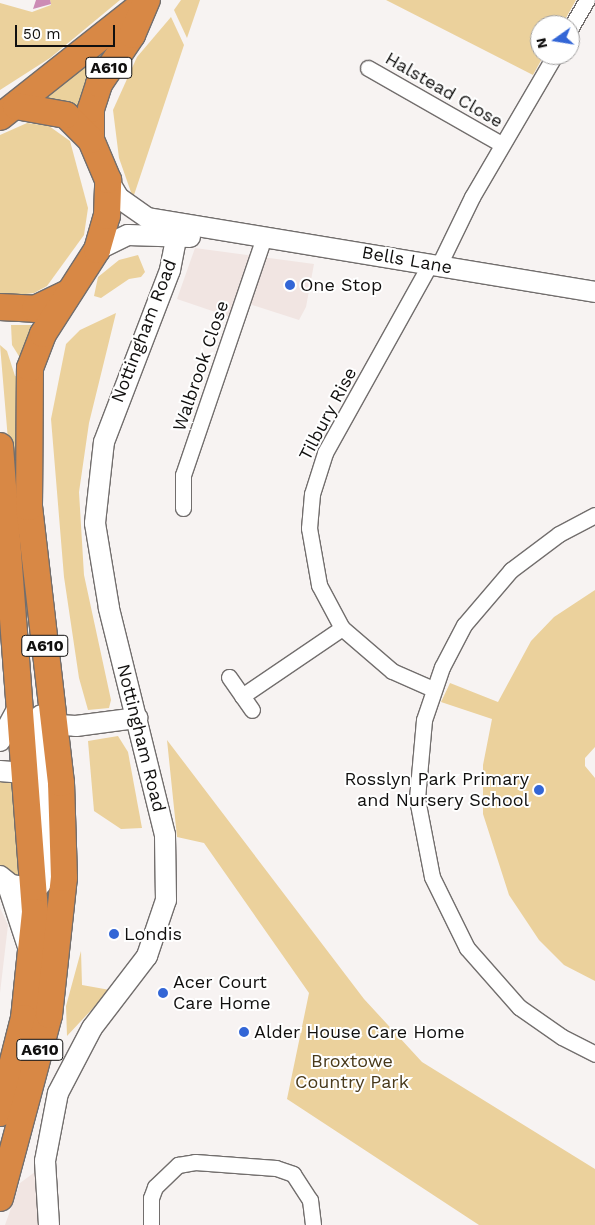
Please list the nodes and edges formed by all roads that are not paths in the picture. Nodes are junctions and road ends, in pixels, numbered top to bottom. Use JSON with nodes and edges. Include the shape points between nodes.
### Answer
{"nodes":[{"id":1,"x":587,"y":0,"type":"edge"},
{"id":2,"x":146,"y":1,"type":"edge"},
{"id":3,"x":578,"y":15,"type":"edge"},
{"id":4,"x":549,"y":65,"type":"edge"},
{"id":5,"x":368,"y":68,"type":"dead end"},
{"id":6,"x":8,"y":111,"type":"edge"},
{"id":7,"x":91,"y":140,"type":"junction"},
{"id":8,"x":501,"y":144,"type":"junction"},
{"id":9,"x":108,"y":180,"type":"junction"},
{"id":10,"x":219,"y":233,"type":"junction"},
{"id":11,"x":177,"y":235,"type":"junction"},
{"id":12,"x":264,"y":237,"type":"junction"},
{"id":13,"x":96,"y":250,"type":"junction"},
{"id":14,"x":435,"y":264,"type":"junction"},
{"id":15,"x":595,"y":292,"type":"edge"},
{"id":16,"x":66,"y":294,"type":"junction"},
{"id":17,"x":0,"y":307,"type":"edge"},
{"id":18,"x":0,"y":446,"type":"edge"},
{"id":19,"x":183,"y":508,"type":"dead end"},
{"id":20,"x":595,"y":516,"type":"edge"},
{"id":21,"x":342,"y":628,"type":"junction"},
{"id":22,"x":229,"y":677,"type":"dead end"},
{"id":23,"x":433,"y":689,"type":"junction"},
{"id":24,"x":242,"y":696,"type":"junction"},
{"id":25,"x":252,"y":710,"type":"dead end"},
{"id":26,"x":35,"y":718,"type":"junction"},
{"id":27,"x":137,"y":718,"type":"junction"},
{"id":28,"x":0,"y":741,"type":"edge"},
{"id":29,"x":0,"y":771,"type":"edge"},
{"id":30,"x":44,"y":777,"type":"junction"},
{"id":31,"x":3,"y":879,"type":"edge"},
{"id":32,"x":34,"y":888,"type":"junction"},
{"id":33,"x":32,"y":959,"type":"junction"},
{"id":34,"x":595,"y":1054,"type":"edge"},
{"id":35,"x":0,"y":1113,"type":"edge"},
{"id":36,"x":0,"y":1198,"type":"edge"},
{"id":37,"x":49,"y":1225,"type":"edge"},
{"id":38,"x":152,"y":1225,"type":"edge"},
{"id":39,"x":313,"y":1225,"type":"edge"}],
"edges":[{"from":1,"to":3,"type":"street"},
{"from":2,"to":6,"type":"highway","number":"A610"},
{"from":2,"to":7,"type":"highway","number":"A610","via":[[132,36],[99,84],[91,109]]},
{"from":4,"to":8,"type":"street","name":"Tilbury Rise"},
{"from":5,"to":8,"type":"street","name":"Halstead Close"},
{"from":6,"to":7,"type":"highway","number":"A610","via":[[66,115]]},
{"from":7,"to":9,"type":"highway","number":"A610"},
{"from":8,"to":14,"type":"street","name":"Tilbury Rise"},
{"from":9,"to":10,"type":"street","name":"Bells Lane","via":[[119,198],[148,218]]},
{"from":9,"to":13,"type":"highway","number":"A610","via":[[107,216]]},
{"from":10,"to":11,"type":"street","name":"Bells Lane"},
{"from":10,"to":12,"type":"street","name":"Bells Lane"},
{"from":11,"to":13,"type":"street","name":"Bells Lane","via":[[128,235]]},
{"from":11,"to":27,"type":"street","name":"Nottingham Road","via":[[170,270],[118,398],[97,483],[96,545]]},
{"from":12,"to":14,"type":"street","name":"Bells Lane"},
{"from":12,"to":19,"type":"street","name":"Walbrook Close","via":[[183,475]]},
{"from":13,"to":16,"type":"highway","number":"A610"},
{"from":14,"to":15,"type":"street","name":"Bells Lane"},
{"from":14,"to":21,"type":"street","name":"Tilbury Rise","via":[[325,453],[312,494],[309,528],[313,562],[324,595]]},
{"from":16,"to":17,"type":"highway","number":"A610","via":[[35,310]]},
{"from":16,"to":26,"type":"highway","number":"A610","via":[[36,346],[30,368],[26,455],[36,567]]},
{"from":18,"to":26,"type":"highway","number":"A610"},
{"from":20,"to":23,"type":"street","via":[[534,550],[490,591],[455,640]]},
{"from":21,"to":23,"type":"street","name":"Tilbury Rise","via":[[386,667]]},
{"from":21,"to":24,"type":"street"},
{"from":22,"to":24,"type":"street"},
{"from":23,"to":34,"type":"street","via":[[420,746],[417,799],[425,851],[441,901],[467,948],[500,989],[540,1023]]},
{"from":24,"to":25,"type":"street"},
{"from":26,"to":27,"type":"street"},
{"from":26,"to":28,"type":"street"},
{"from":26,"to":30,"type":"highway","number":"A610"},
{"from":26,"to":30,"type":"highway","number":"A610"},
{"from":27,"to":37,"type":"street","name":"Nottingham Road","via":[[165,835],[166,900],[147,956],[92,1028],[58,1093],[45,1161]]},
{"from":29,"to":30,"type":"street"},
{"from":30,"to":32,"type":"highway","number":"A610"},
{"from":30,"to":36,"type":"highway","number":"A610","via":[[62,928],[48,1015]]},
{"from":31,"to":32,"type":"street"},
{"from":31,"to":33,"type":"street"},
{"from":32,"to":33,"type":"highway","number":"A610"},
{"from":33,"to":35,"type":"highway","number":"A610","via":[[24,1018]]},
{"from":38,"to":39,"type":"street","via":[[150,1198],[155,1187],[178,1165],[195,1162],[276,1168],[293,1174],[310,1200]]}]}
